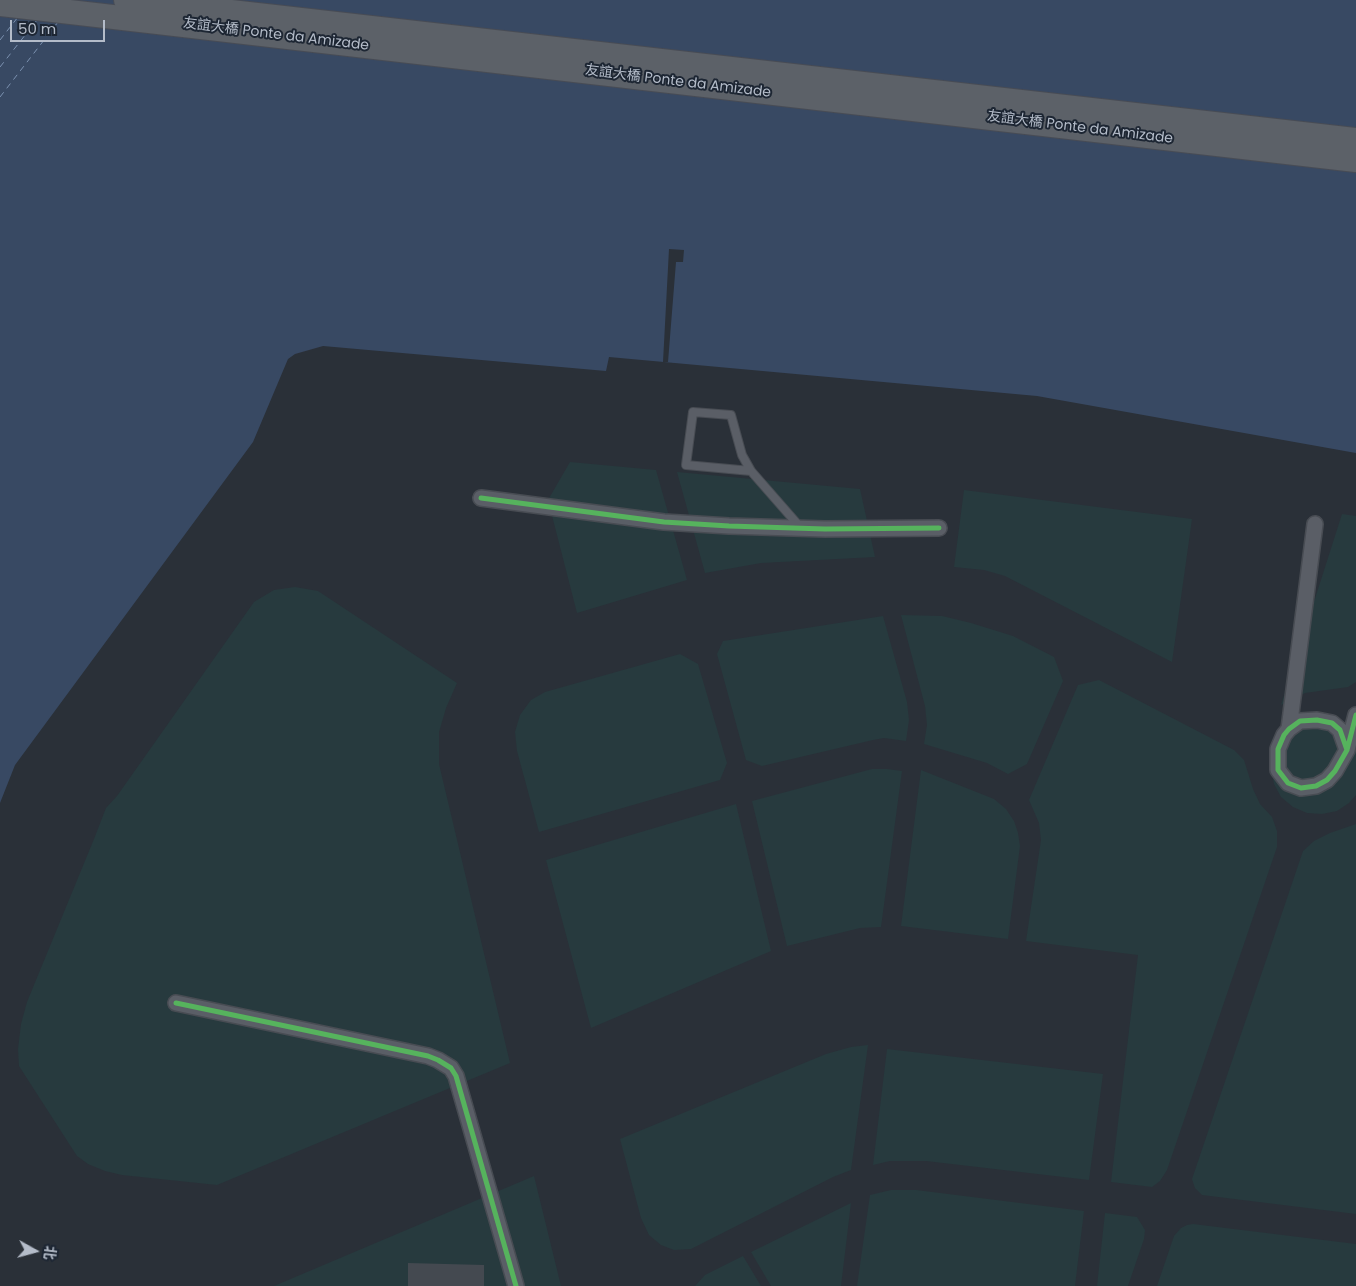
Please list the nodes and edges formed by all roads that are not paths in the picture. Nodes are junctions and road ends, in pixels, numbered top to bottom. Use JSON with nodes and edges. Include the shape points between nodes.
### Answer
{"nodes":[{"id":1,"x":126,"y":0,"type":"edge"},
{"id":2,"x":0,"y":4,"type":"edge"},
{"id":3,"x":1356,"y":140,"type":"edge"},
{"id":4,"x":1356,"y":160,"type":"edge"},
{"id":5,"x":751,"y":471,"type":"junction"},
{"id":6,"x":481,"y":498,"type":"dead end"},
{"id":7,"x":1315,"y":524,"type":"dead end"},
{"id":8,"x":801,"y":528,"type":"junction"},
{"id":9,"x":939,"y":528,"type":"dead end"},
{"id":10,"x":1355,"y":718,"type":"edge"},
{"id":11,"x":1288,"y":729,"type":"junction"},
{"id":12,"x":1347,"y":750,"type":"junction"},
{"id":13,"x":176,"y":1003,"type":"dead end"},
{"id":14,"x":516,"y":1286,"type":"edge"}],
"edges":[{"from":1,"to":3,"type":"main road","name":"友誼大橋 Ponte da Amizade"},
{"from":2,"to":4,"type":"main road","name":"友誼大橋 Ponte da Amizade"},
{"from":5,"to":5,"type":"lane","via":[[686,465],[693,412],[731,415],[742,455]]},
{"from":5,"to":8,"type":"lane"},
{"from":6,"to":8,"type":"street","via":[[664,522]]},
{"from":7,"to":11,"type":"street"},
{"from":8,"to":9,"type":"street"},
{"from":10,"to":12,"type":"street"},
{"from":11,"to":12,"type":"street","via":[[1300,721],[1332,723],[1340,730]]},
{"from":11,"to":12,"type":"street","via":[[1278,749],[1278,770],[1288,783],[1301,788],[1327,780]]},
{"from":13,"to":14,"type":"street","via":[[428,1056],[451,1068],[456,1076]]}]}
